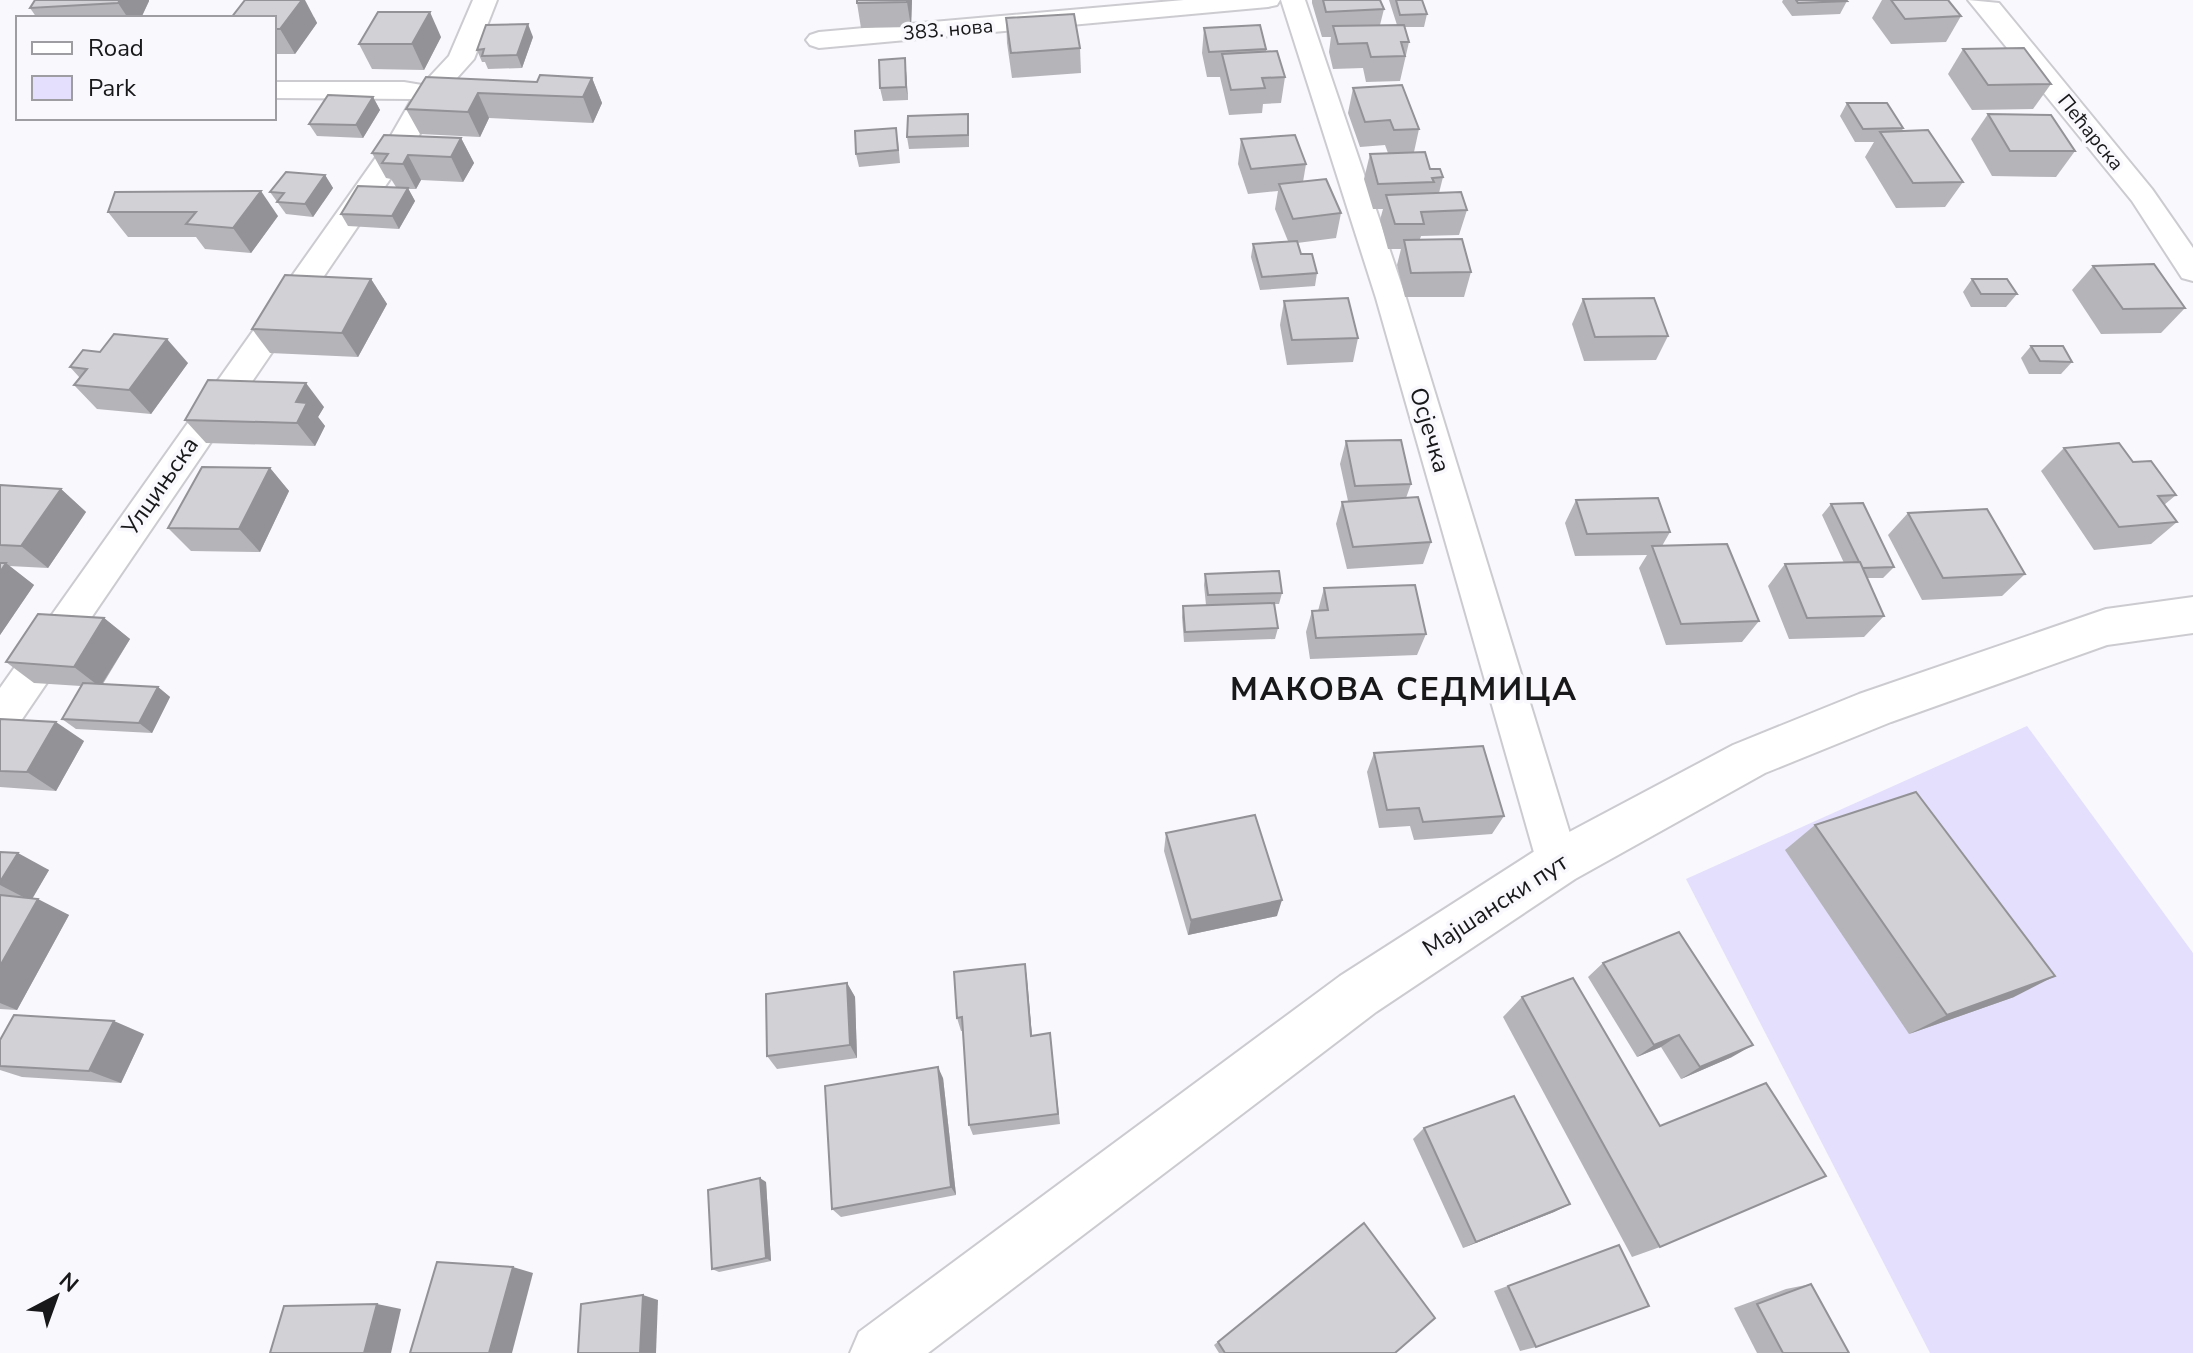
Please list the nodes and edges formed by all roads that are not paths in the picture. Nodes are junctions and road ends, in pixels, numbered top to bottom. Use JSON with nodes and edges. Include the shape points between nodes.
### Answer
{"nodes":[{"id":1,"x":485,"y":0,"type":"edge"},
{"id":2,"x":1268,"y":0,"type":"edge"},
{"id":3,"x":1293,"y":0,"type":"edge"},
{"id":4,"x":1980,"y":0,"type":"edge"},
{"id":5,"x":819,"y":40,"type":"dead end"},
{"id":6,"x":276,"y":90,"type":"edge"},
{"id":7,"x":428,"y":94,"type":"junction"},
{"id":8,"x":2193,"y":271,"type":"edge"},
{"id":9,"x":2193,"y":615,"type":"edge"},
{"id":10,"x":0,"y":719,"type":"edge"},
{"id":11,"x":1558,"y":863,"type":"junction"},
{"id":12,"x":880,"y":1353,"type":"edge"}],
"edges":[{"from":1,"to":7,"type":"street","name":"Улцињска","via":[[461,59]]},
{"from":2,"to":5,"type":"street","name":"383. нова"},
{"from":3,"to":11,"type":"street","name":"Осјечка","via":[[1391,298]]},
{"from":4,"to":8,"type":"street","name":"Пећарска","via":[[2142,195]]},
{"from":6,"to":7,"type":"street"},
{"from":7,"to":10,"type":"street","name":"Улцињска","via":[[402,141]]},
{"from":9,"to":11,"type":"street","name":"Мајшански пут","via":[[2106,627],[1875,708],[1749,759]]},
{"from":11,"to":12,"type":"street","name":"Мајшански пут","via":[[1358,994]]}]}
